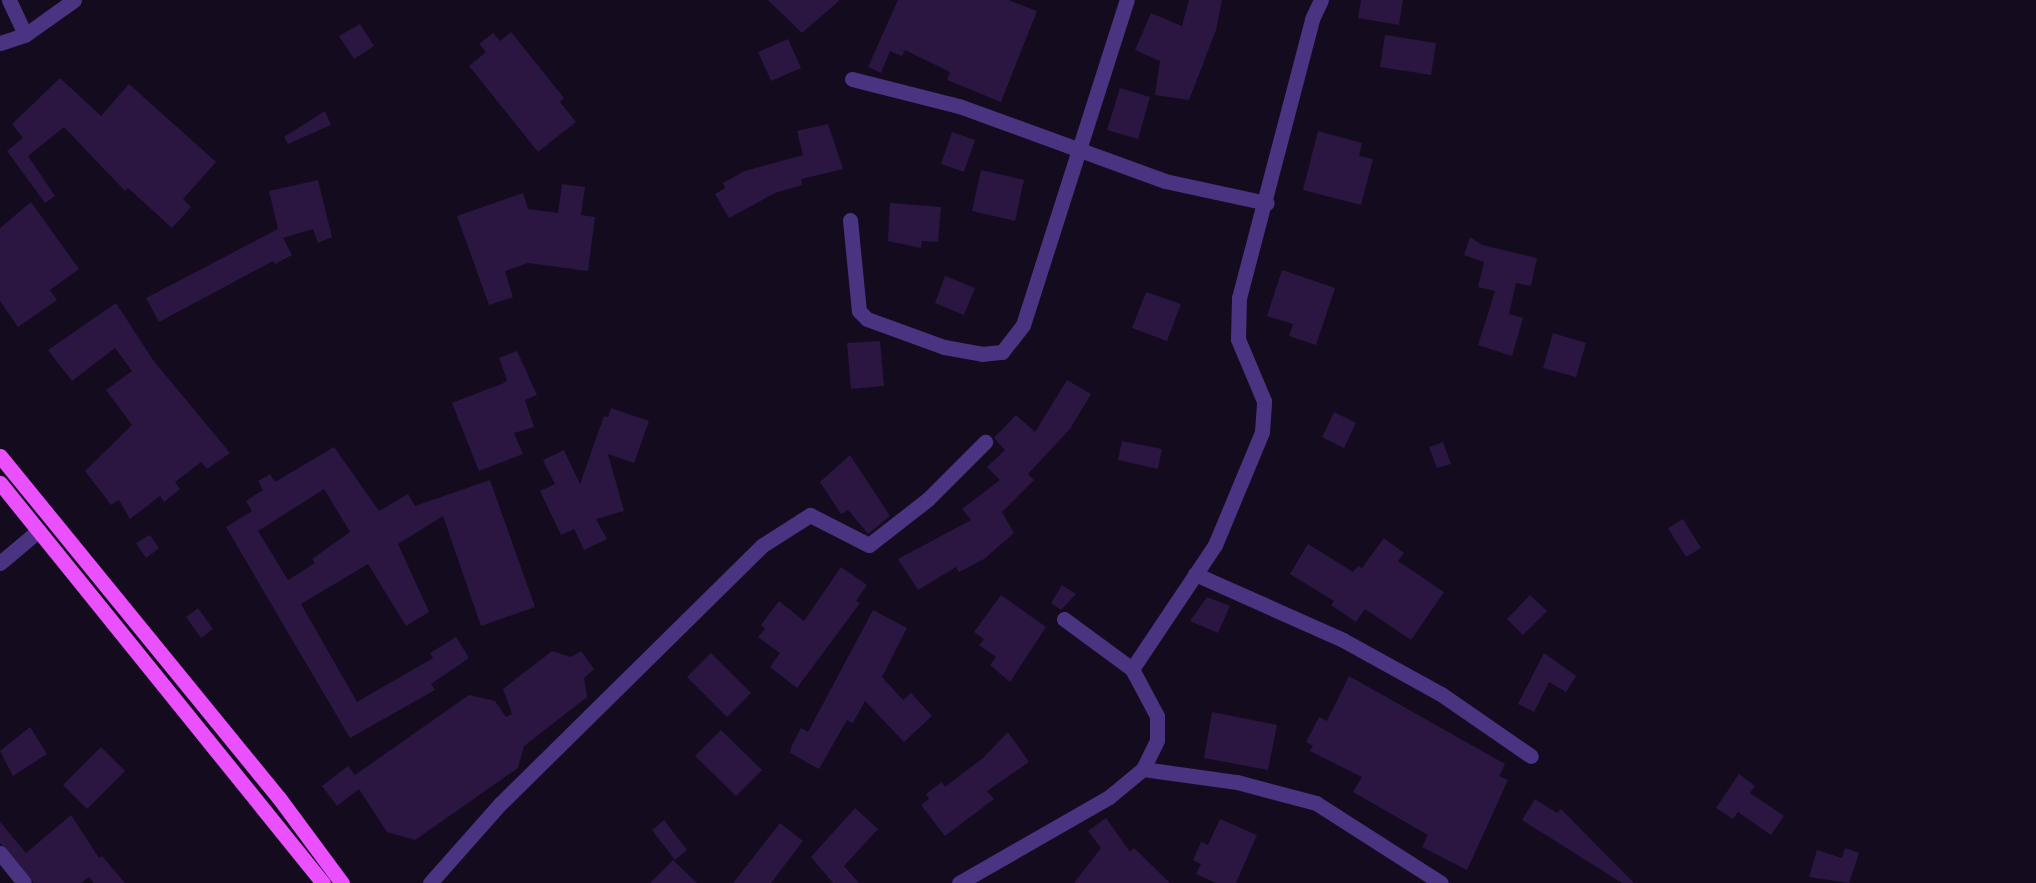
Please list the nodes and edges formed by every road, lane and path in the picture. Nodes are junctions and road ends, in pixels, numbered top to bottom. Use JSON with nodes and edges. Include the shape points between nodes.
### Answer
{"nodes":[{"id":1,"x":9,"y":0,"type":"edge"},
{"id":2,"x":74,"y":0,"type":"edge"},
{"id":3,"x":1127,"y":0,"type":"edge"},
{"id":4,"x":1321,"y":0,"type":"edge"},
{"id":5,"x":25,"y":35,"type":"junction"},
{"id":6,"x":0,"y":44,"type":"edge"},
{"id":7,"x":852,"y":79,"type":"dead end"},
{"id":8,"x":1079,"y":152,"type":"junction"},
{"id":9,"x":1267,"y":203,"type":"junction"},
{"id":10,"x":850,"y":220,"type":"dead end"},
{"id":11,"x":985,"y":442,"type":"dead end"},
{"id":12,"x":0,"y":456,"type":"edge"},
{"id":13,"x":0,"y":483,"type":"edge"},
{"id":14,"x":38,"y":531,"type":"junction"},
{"id":15,"x":0,"y":563,"type":"edge"},
{"id":16,"x":1195,"y":574,"type":"junction"},
{"id":17,"x":1064,"y":619,"type":"dead end"},
{"id":18,"x":1132,"y":669,"type":"junction"},
{"id":19,"x":1530,"y":756,"type":"dead end"},
{"id":20,"x":1143,"y":769,"type":"junction"},
{"id":21,"x":0,"y":853,"type":"edge"},
{"id":22,"x":24,"y":883,"type":"edge"},
{"id":23,"x":323,"y":883,"type":"edge"},
{"id":24,"x":342,"y":883,"type":"edge"},
{"id":25,"x":430,"y":883,"type":"edge"},
{"id":26,"x":959,"y":883,"type":"edge"},
{"id":27,"x":1441,"y":883,"type":"edge"}],
"edges":[{"from":1,"to":5,"type":"street"},
{"from":2,"to":5,"type":"street"},
{"from":3,"to":8,"type":"street"},
{"from":4,"to":9,"type":"street","via":[[1312,19]]},
{"from":5,"to":6,"type":"street"},
{"from":7,"to":8,"type":"street","via":[[959,106]]},
{"from":8,"to":9,"type":"street","via":[[1165,182]]},
{"from":8,"to":10,"type":"street","via":[[1023,325],[1002,352],[981,354],[944,347],[867,319],[859,311]]},
{"from":9,"to":16,"type":"street","via":[[1239,298],[1238,339],[1264,401],[1262,432],[1215,544]]},
{"from":11,"to":25,"type":"street","via":[[928,500],[869,545],[810,515],[763,546],[500,804]]},
{"from":12,"to":24,"type":"main road","via":[[279,798]]},
{"from":13,"to":14,"type":"main road"},
{"from":14,"to":15,"type":"street"},
{"from":14,"to":23,"type":"main road"},
{"from":16,"to":18,"type":"street"},
{"from":16,"to":19,"type":"street","via":[[1343,640],[1441,694]]},
{"from":17,"to":18,"type":"street"},
{"from":18,"to":20,"type":"street","via":[[1157,716],[1157,740]]},
{"from":20,"to":26,"type":"street","via":[[1109,797]]},
{"from":20,"to":27,"type":"street","via":[[1237,782],[1316,803]]},
{"from":21,"to":22,"type":"street"}]}
